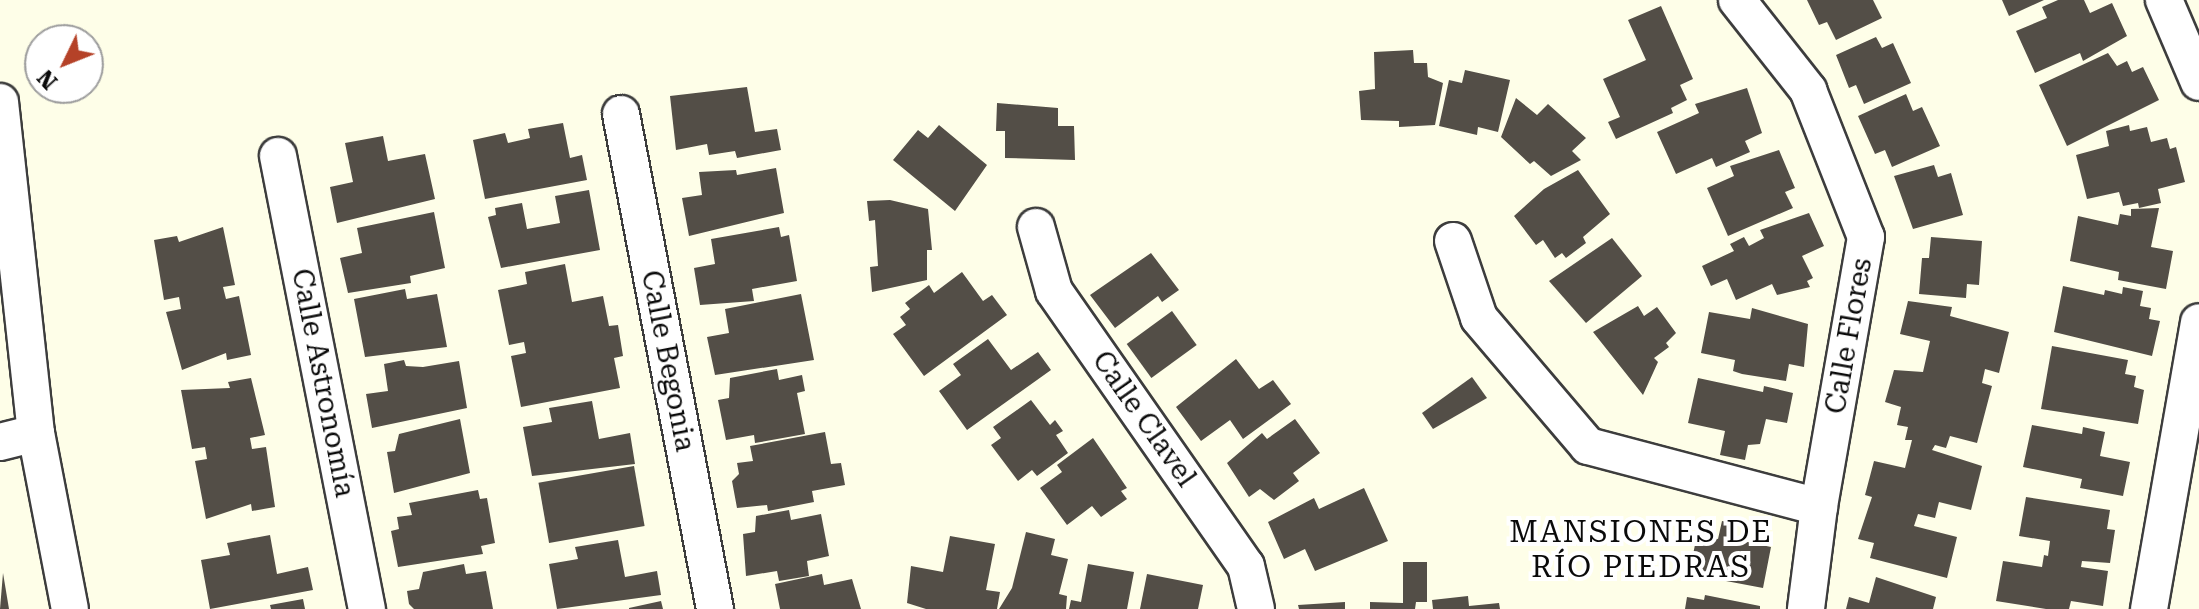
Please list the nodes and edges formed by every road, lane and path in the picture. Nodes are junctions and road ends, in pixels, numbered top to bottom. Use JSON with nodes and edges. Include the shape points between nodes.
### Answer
{"nodes":[{"id":1,"x":1737,"y":0,"type":"edge"},
{"id":2,"x":2164,"y":0,"type":"edge"},
{"id":3,"x":2199,"y":82,"type":"edge"},
{"id":4,"x":0,"y":102,"type":"edge"},
{"id":5,"x":621,"y":114,"type":"dead end"},
{"id":6,"x":278,"y":156,"type":"dead end"},
{"id":7,"x":5,"y":195,"type":"edge"},
{"id":8,"x":1036,"y":227,"type":"dead end"},
{"id":9,"x":1453,"y":241,"type":"dead end"},
{"id":10,"x":2199,"y":322,"type":"edge"},
{"id":11,"x":36,"y":433,"type":"junction"},
{"id":12,"x":0,"y":442,"type":"edge"},
{"id":13,"x":1819,"y":507,"type":"junction"},
{"id":14,"x":70,"y":609,"type":"edge"},
{"id":15,"x":367,"y":609,"type":"edge"},
{"id":16,"x":715,"y":609,"type":"edge"},
{"id":17,"x":1256,"y":609,"type":"edge"},
{"id":18,"x":1806,"y":609,"type":"edge"},
{"id":19,"x":2149,"y":609,"type":"edge"}],
"edges":[{"from":1,"to":13,"type":"street","name":"Calle Flores","via":[[1808,90],[1866,237]]},
{"from":2,"to":3,"type":"street"},
{"from":4,"to":7,"type":"street"},
{"from":5,"to":16,"type":"street","name":"Calle Begonia"},
{"from":6,"to":15,"type":"street","name":"Calle Astronomía"},
{"from":7,"to":11,"type":"street"},
{"from":8,"to":17,"type":"street","name":"Calle Clavel","via":[[1054,291],[1246,566]]},
{"from":9,"to":13,"type":"street","via":[[1479,318],[1588,446]]},
{"from":10,"to":19,"type":"street"},
{"from":11,"to":12,"type":"street"},
{"from":11,"to":14,"type":"street"},
{"from":13,"to":18,"type":"street","name":"Calle Flores"}]}
